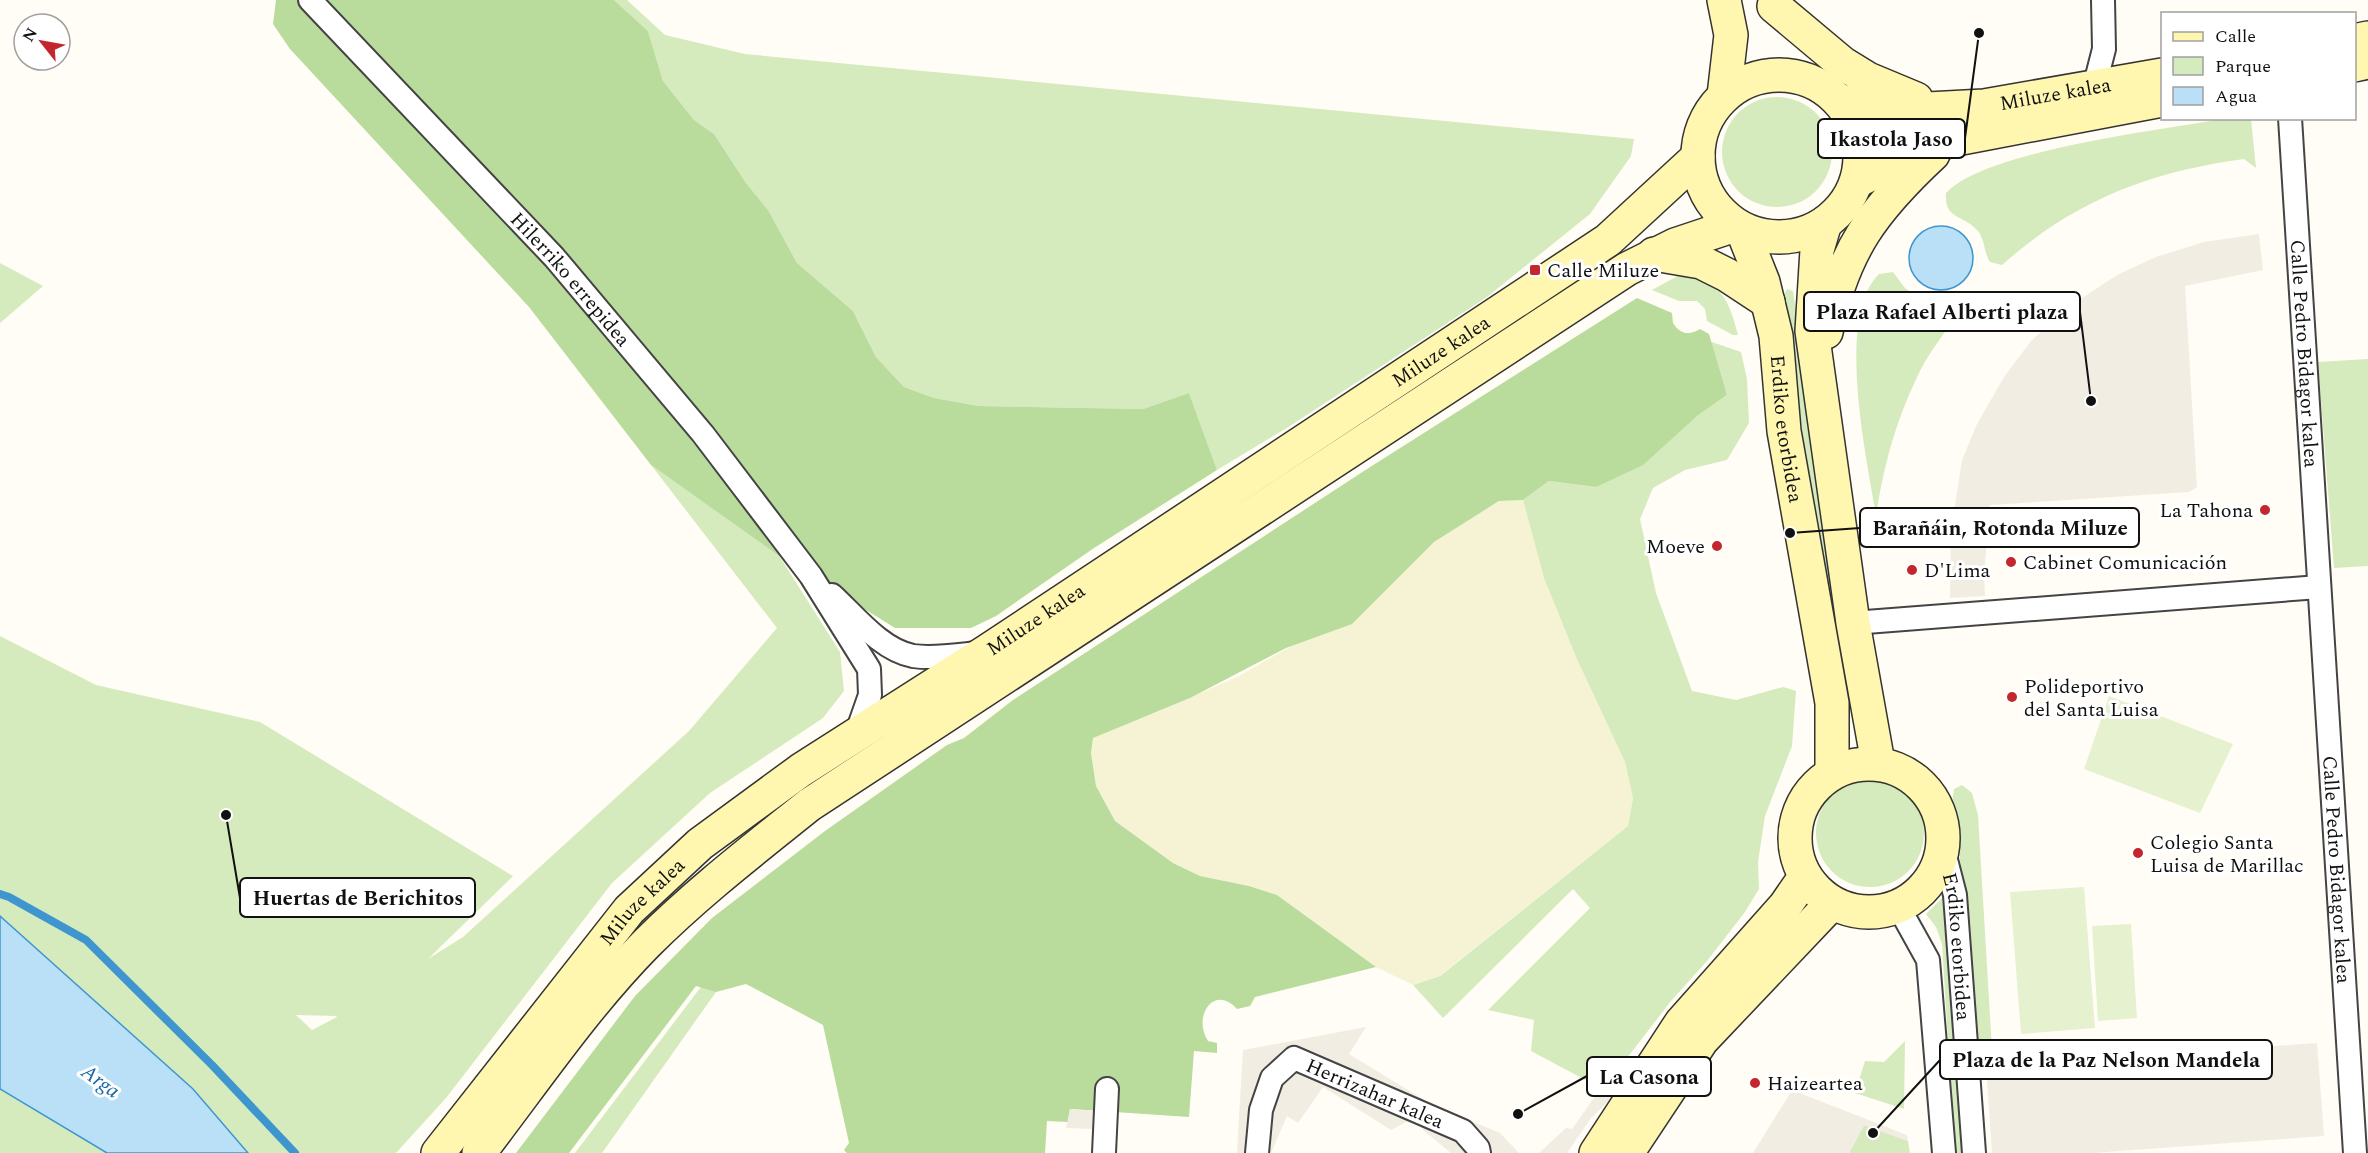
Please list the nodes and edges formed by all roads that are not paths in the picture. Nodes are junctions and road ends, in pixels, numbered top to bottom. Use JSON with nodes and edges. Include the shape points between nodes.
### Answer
{"nodes":[{"id":1,"x":310,"y":0,"type":"edge"},
{"id":2,"x":1724,"y":0,"type":"edge"},
{"id":3,"x":2103,"y":0,"type":"edge"},
{"id":4,"x":1772,"y":3,"type":"edge"},
{"id":5,"x":2161,"y":75,"type":"edge"},
{"id":6,"x":1811,"y":81,"type":"junction"},
{"id":7,"x":2094,"y":88,"type":"junction"},
{"id":8,"x":1724,"y":96,"type":"junction"},
{"id":9,"x":2161,"y":100,"type":"edge"},
{"id":10,"x":1839,"y":101,"type":"junction"},
{"id":11,"x":1941,"y":107,"type":"junction"},
{"id":12,"x":2290,"y":120,"type":"edge"},
{"id":13,"x":1944,"y":143,"type":"junction"},
{"id":14,"x":1698,"y":157,"type":"junction"},
{"id":15,"x":1857,"y":181,"type":"junction"},
{"id":16,"x":1826,"y":223,"type":"junction"},
{"id":17,"x":1738,"y":227,"type":"junction"},
{"id":18,"x":1654,"y":254,"type":"junction"},
{"id":19,"x":1768,"y":302,"type":"junction"},
{"id":20,"x":1818,"y":369,"type":"junction"},
{"id":21,"x":811,"y":576,"type":"junction"},
{"id":22,"x":2319,"y":587,"type":"junction"},
{"id":23,"x":1853,"y":622,"type":"junction"},
{"id":24,"x":986,"y":652,"type":"junction"},
{"id":25,"x":856,"y":735,"type":"junction"},
{"id":26,"x":1878,"y":763,"type":"junction"},
{"id":27,"x":1832,"y":773,"type":"junction"},
{"id":28,"x":1943,"y":848,"type":"junction"},
{"id":29,"x":1805,"y":877,"type":"junction"},
{"id":30,"x":1833,"y":903,"type":"junction"},
{"id":31,"x":1898,"y":906,"type":"junction"},
{"id":32,"x":1107,"y":1089,"type":"dead end"},
{"id":33,"x":438,"y":1153,"type":"edge"},
{"id":34,"x":479,"y":1153,"type":"edge"},
{"id":35,"x":1104,"y":1153,"type":"edge"},
{"id":36,"x":1257,"y":1153,"type":"edge"},
{"id":37,"x":1479,"y":1153,"type":"edge"},
{"id":38,"x":1596,"y":1153,"type":"edge"},
{"id":39,"x":1627,"y":1153,"type":"edge"},
{"id":40,"x":1944,"y":1153,"type":"edge"},
{"id":41,"x":1974,"y":1153,"type":"edge"},
{"id":42,"x":2355,"y":1153,"type":"edge"}],
"edges":[{"from":1,"to":21,"type":"street","name":"Hilerriko errepidea","via":[[554,256],[703,434]]},
{"from":2,"to":8,"type":"main road","via":[[1731,35]]},
{"from":3,"to":7,"type":"street","via":[[2104,49]]},
{"from":4,"to":6,"type":"main road","via":[[1789,49]]},
{"from":4,"to":11,"type":"main road","via":[[1842,63],[1868,79]]},
{"from":5,"to":7,"type":"main road","name":"Miluze kalea"},
{"from":6,"to":8,"type":"main road","via":[[1785,75],[1757,78]]},
{"from":6,"to":10,"type":"main road"},
{"from":7,"to":11,"type":"main road","name":"Miluze kalea","via":[[1984,106]]},
{"from":8,"to":14,"type":"main road","via":[[1701,131]]},
{"from":9,"to":13,"type":"main road","name":"Miluze kalea"},
{"from":10,"to":11,"type":"main road","name":"Miluze kalea","via":[[1909,110]]},
{"from":10,"to":15,"type":"main road","via":[[1858,138]]},
{"from":12,"to":22,"type":"street","name":"Calle Pedro Bidagor kalea"},
{"from":13,"to":15,"type":"main road","name":"Miluze kalea","via":[[1909,155]]},
{"from":13,"to":20,"type":"main road","via":[[1878,209],[1863,231],[1848,258],[1833,301]]},
{"from":14,"to":17,"type":"main road","via":[[1701,179],[1710,199]]},
{"from":14,"to":24,"type":"main road","name":"Miluze kalea","via":[[1608,240]]},
{"from":15,"to":16,"type":"main road","via":[[1844,204]]},
{"from":16,"to":17,"type":"main road","via":[[1784,238],[1762,236]]},
{"from":16,"to":20,"type":"main road","name":"Erdiko etorbidea","via":[[1817,250],[1812,331]]},
{"from":17,"to":18,"type":"main road","name":"Miluze kalea"},
{"from":17,"to":19,"type":"main road","name":"Erdiko etorbidea"},
{"from":18,"to":19,"type":"main road","via":[[1701,262]]},
{"from":18,"to":34,"type":"main road","name":"Miluze kalea","via":[[1627,268],[809,805],[717,879],[645,945],[581,1020]]},
{"from":19,"to":27,"type":"main road","name":"Erdiko etorbidea","via":[[1776,336],[1784,431],[1832,703]]},
{"from":20,"to":23,"type":"main road","name":"Erdiko etorbidea"},
{"from":21,"to":24,"type":"street","name":"Hilerriko errepidea","via":[[893,649],[913,656],[938,657]]},
{"from":21,"to":25,"type":"street","name":"Hilerriko errepidea","via":[[869,669],[870,695]]},
{"from":22,"to":23,"type":"street"},
{"from":22,"to":42,"type":"street","name":"Calle Pedro Bidagor kalea"},
{"from":23,"to":26,"type":"main road","name":"Erdiko etorbidea"},
{"from":24,"to":25,"type":"main road","name":"Miluze kalea"},
{"from":25,"to":33,"type":"main road","name":"Miluze kalea","via":[[699,844],[629,910]]},
{"from":26,"to":27,"type":"main road","via":[[1854,764]]},
{"from":26,"to":28,"type":"main road","via":[[1911,776],[1935,802],[1943,824]]},
{"from":27,"to":29,"type":"main road","via":[[1813,788],[1794,831],[1796,855]]},
{"from":28,"to":31,"type":"main road","via":[[1935,873],[1920,893]]},
{"from":28,"to":41,"type":"street","name":"Erdiko etorbidea","via":[[1955,895]]},
{"from":29,"to":30,"type":"main road"},
{"from":29,"to":38,"type":"main road","via":[[1785,906],[1681,1023]]},
{"from":30,"to":31,"type":"main road","via":[[1854,911],[1876,912]]},
{"from":30,"to":39,"type":"main road","via":[[1702,1040]]},
{"from":31,"to":40,"type":"street","name":"Erdiko etorbidea","via":[[1928,960]]},
{"from":32,"to":35,"type":"street"},
{"from":36,"to":37,"type":"street","name":"Herrizahar kalea","via":[[1261,1110],[1272,1078],[1294,1058],[1463,1131]]}]}
